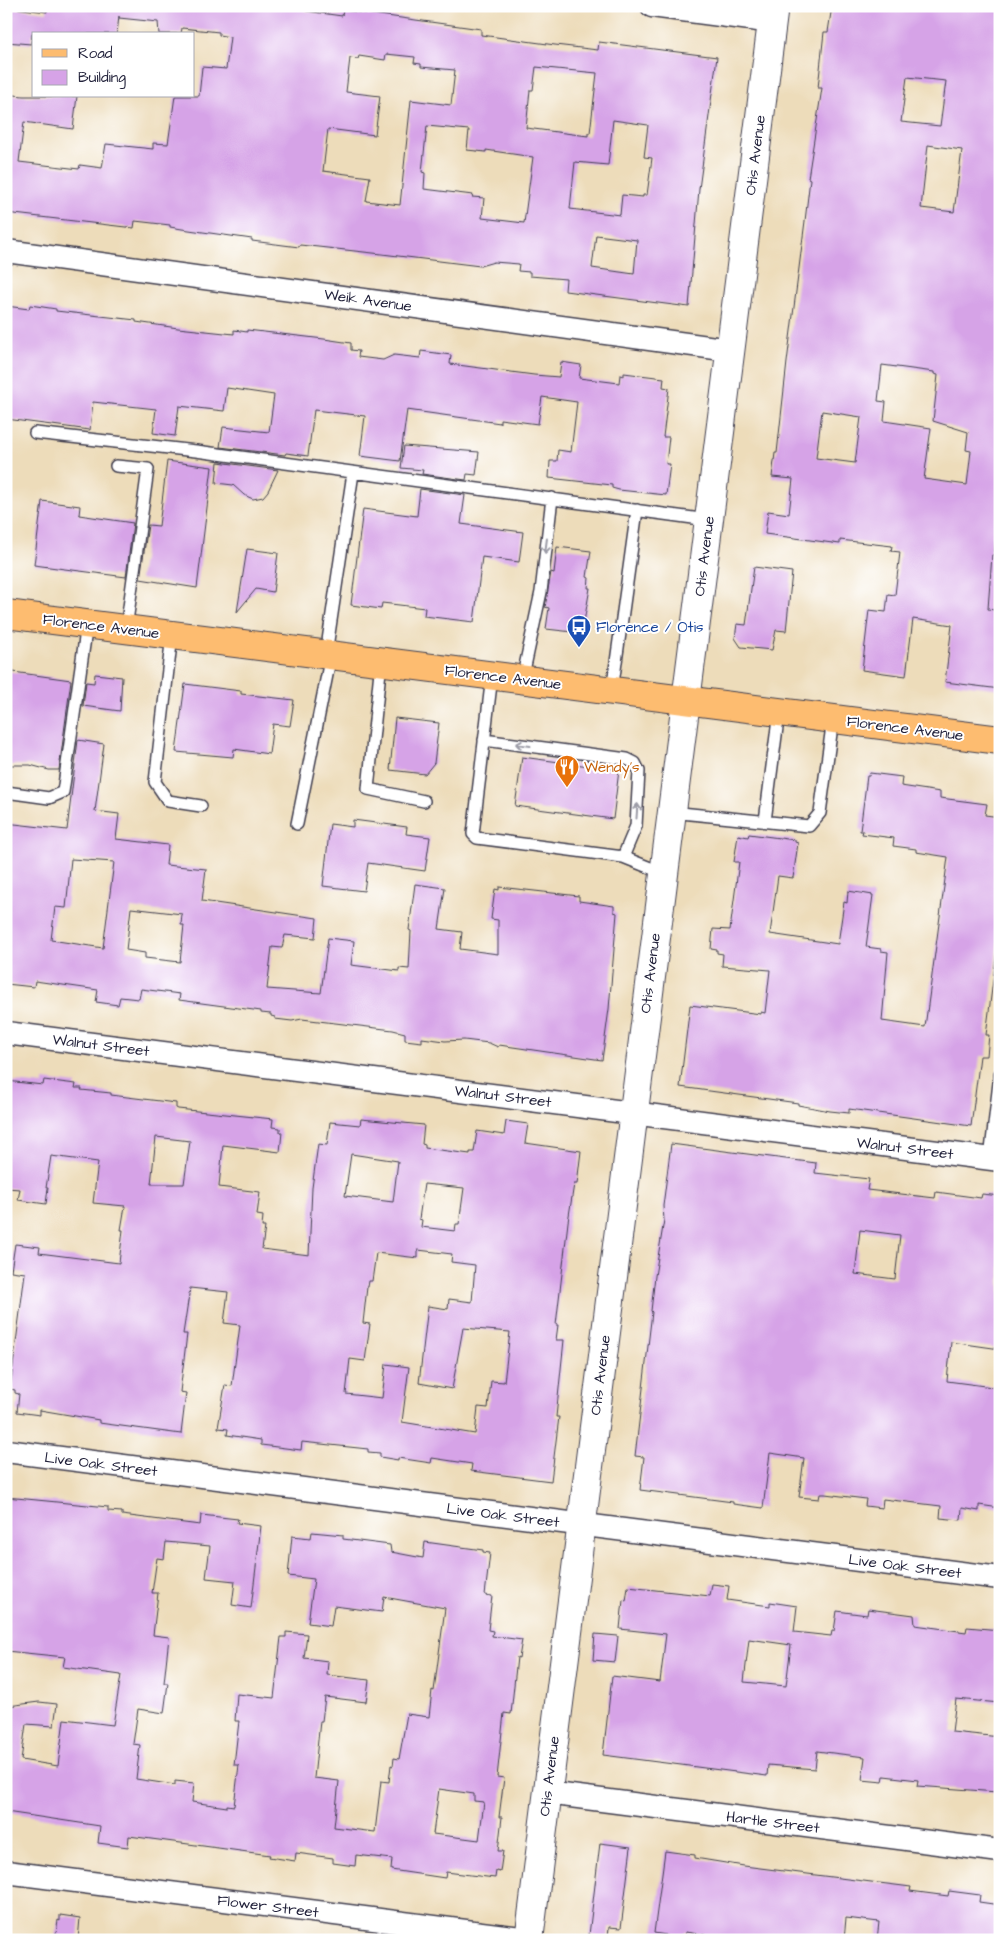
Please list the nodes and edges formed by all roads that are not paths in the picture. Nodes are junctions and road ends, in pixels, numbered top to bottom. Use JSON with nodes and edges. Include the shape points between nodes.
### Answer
{"nodes":[{"id":1,"x":652,"y":6,"type":"edge"},
{"id":2,"x":773,"y":14,"type":"edge"},
{"id":3,"x":6,"y":250,"type":"edge"},
{"id":4,"x":730,"y":350,"type":"junction"},
{"id":5,"x":35,"y":434,"type":"dead end"},
{"id":6,"x":116,"y":466,"type":"dead end"},
{"id":7,"x":353,"y":473,"type":"junction"},
{"id":8,"x":552,"y":498,"type":"junction"},
{"id":9,"x":637,"y":510,"type":"junction"},
{"id":10,"x":708,"y":520,"type":"junction"},
{"id":11,"x":6,"y":614,"type":"edge"},
{"id":12,"x":87,"y":624,"type":"junction"},
{"id":13,"x":126,"y":629,"type":"junction"},
{"id":14,"x":172,"y":635,"type":"junction"},
{"id":15,"x":328,"y":655,"type":"junction"},
{"id":16,"x":380,"y":661,"type":"junction"},
{"id":17,"x":492,"y":676,"type":"junction"},
{"id":18,"x":522,"y":680,"type":"junction"},
{"id":19,"x":612,"y":691,"type":"junction"},
{"id":20,"x":685,"y":700,"type":"junction"},
{"id":21,"x":779,"y":712,"type":"junction"},
{"id":22,"x":833,"y":719,"type":"junction"},
{"id":23,"x":484,"y":740,"type":"junction"},
{"id":24,"x":1000,"y":740,"type":"edge"},
{"id":25,"x":6,"y":792,"type":"edge"},
{"id":26,"x":424,"y":801,"type":"dead end"},
{"id":27,"x":201,"y":806,"type":"dead end"},
{"id":28,"x":671,"y":812,"type":"junction"},
{"id":29,"x":766,"y":821,"type":"junction"},
{"id":30,"x":297,"y":824,"type":"dead end"},
{"id":31,"x":623,"y":857,"type":"junction"},
{"id":32,"x":663,"y":873,"type":"junction"},
{"id":33,"x":6,"y":1033,"type":"edge"},
{"id":34,"x":1000,"y":1074,"type":"edge"},
{"id":35,"x":633,"y":1113,"type":"junction"},
{"id":36,"x":995,"y":1159,"type":"edge"},
{"id":37,"x":6,"y":1451,"type":"edge"},
{"id":38,"x":581,"y":1525,"type":"junction"},
{"id":39,"x":1000,"y":1578,"type":"edge"},
{"id":40,"x":547,"y":1793,"type":"junction"},
{"id":41,"x":1000,"y":1851,"type":"edge"},
{"id":42,"x":6,"y":1872,"type":"edge"},
{"id":43,"x":529,"y":1940,"type":"edge"}],
"edges":[{"from":1,"to":2,"type":"street"},
{"from":2,"to":4,"type":"street","name":"Otis Avenue"},
{"from":3,"to":4,"type":"street","name":"Weik Avenue"},
{"from":4,"to":10,"type":"street","name":"Otis Avenue"},
{"from":5,"to":7,"type":"lane","via":[[196,451]]},
{"from":6,"to":13,"type":"lane","via":[[148,469]]},
{"from":7,"to":8,"type":"lane"},
{"from":7,"to":15,"type":"lane"},
{"from":8,"to":9,"type":"lane"},
{"from":8,"to":18,"type":"lane","one_way":true,"via":[[541,592]]},
{"from":9,"to":10,"type":"lane"},
{"from":9,"to":19,"type":"lane"},
{"from":10,"to":20,"type":"street","name":"Otis Avenue"},
{"from":11,"to":12,"type":"main road","name":"Florence Avenue"},
{"from":12,"to":13,"type":"main road","name":"Florence Avenue"},
{"from":12,"to":25,"type":"lane","via":[[63,792],[49,798]]},
{"from":13,"to":14,"type":"main road","name":"Florence Avenue"},
{"from":14,"to":15,"type":"main road","name":"Florence Avenue"},
{"from":14,"to":27,"type":"lane","via":[[155,782],[168,801]]},
{"from":15,"to":16,"type":"main road","name":"Florence Avenue"},
{"from":15,"to":30,"type":"lane"},
{"from":16,"to":17,"type":"main road","name":"Florence Avenue"},
{"from":16,"to":26,"type":"lane","via":[[368,789]]},
{"from":17,"to":18,"type":"main road","name":"Florence Avenue"},
{"from":17,"to":23,"type":"lane"},
{"from":18,"to":19,"type":"main road","name":"Florence Avenue"},
{"from":19,"to":20,"type":"main road","name":"Florence Avenue"},
{"from":20,"to":21,"type":"main road","name":"Florence Avenue"},
{"from":20,"to":28,"type":"street","name":"Otis Avenue"},
{"from":21,"to":22,"type":"main road","name":"Florence Avenue"},
{"from":21,"to":29,"type":"lane"},
{"from":22,"to":24,"type":"main road","name":"Florence Avenue"},
{"from":22,"to":29,"type":"lane","via":[[820,813],[809,826]]},
{"from":23,"to":31,"type":"lane","via":[[473,834],[476,838]]},
{"from":31,"to":23,"type":"lane","one_way":true,"via":[[636,826],[639,771],[635,763],[627,759]]},
{"from":28,"to":29,"type":"lane"},
{"from":28,"to":32,"type":"street","name":"Otis Avenue"},
{"from":31,"to":32,"type":"lane"},
{"from":32,"to":35,"type":"street","name":"Otis Avenue"},
{"from":33,"to":35,"type":"street","name":"Walnut Street"},
{"from":34,"to":36,"type":"lane"},
{"from":35,"to":36,"type":"street","name":"Walnut Street"},
{"from":35,"to":38,"type":"street","name":"Otis Avenue"},
{"from":37,"to":38,"type":"street","name":"Live Oak Street"},
{"from":38,"to":39,"type":"street","name":"Live Oak Street"},
{"from":38,"to":40,"type":"street","name":"Otis Avenue"},
{"from":40,"to":41,"type":"street","name":"Hartle Street"},
{"from":40,"to":43,"type":"street","name":"Otis Avenue"},
{"from":42,"to":43,"type":"street","name":"Flower Street"}]}
